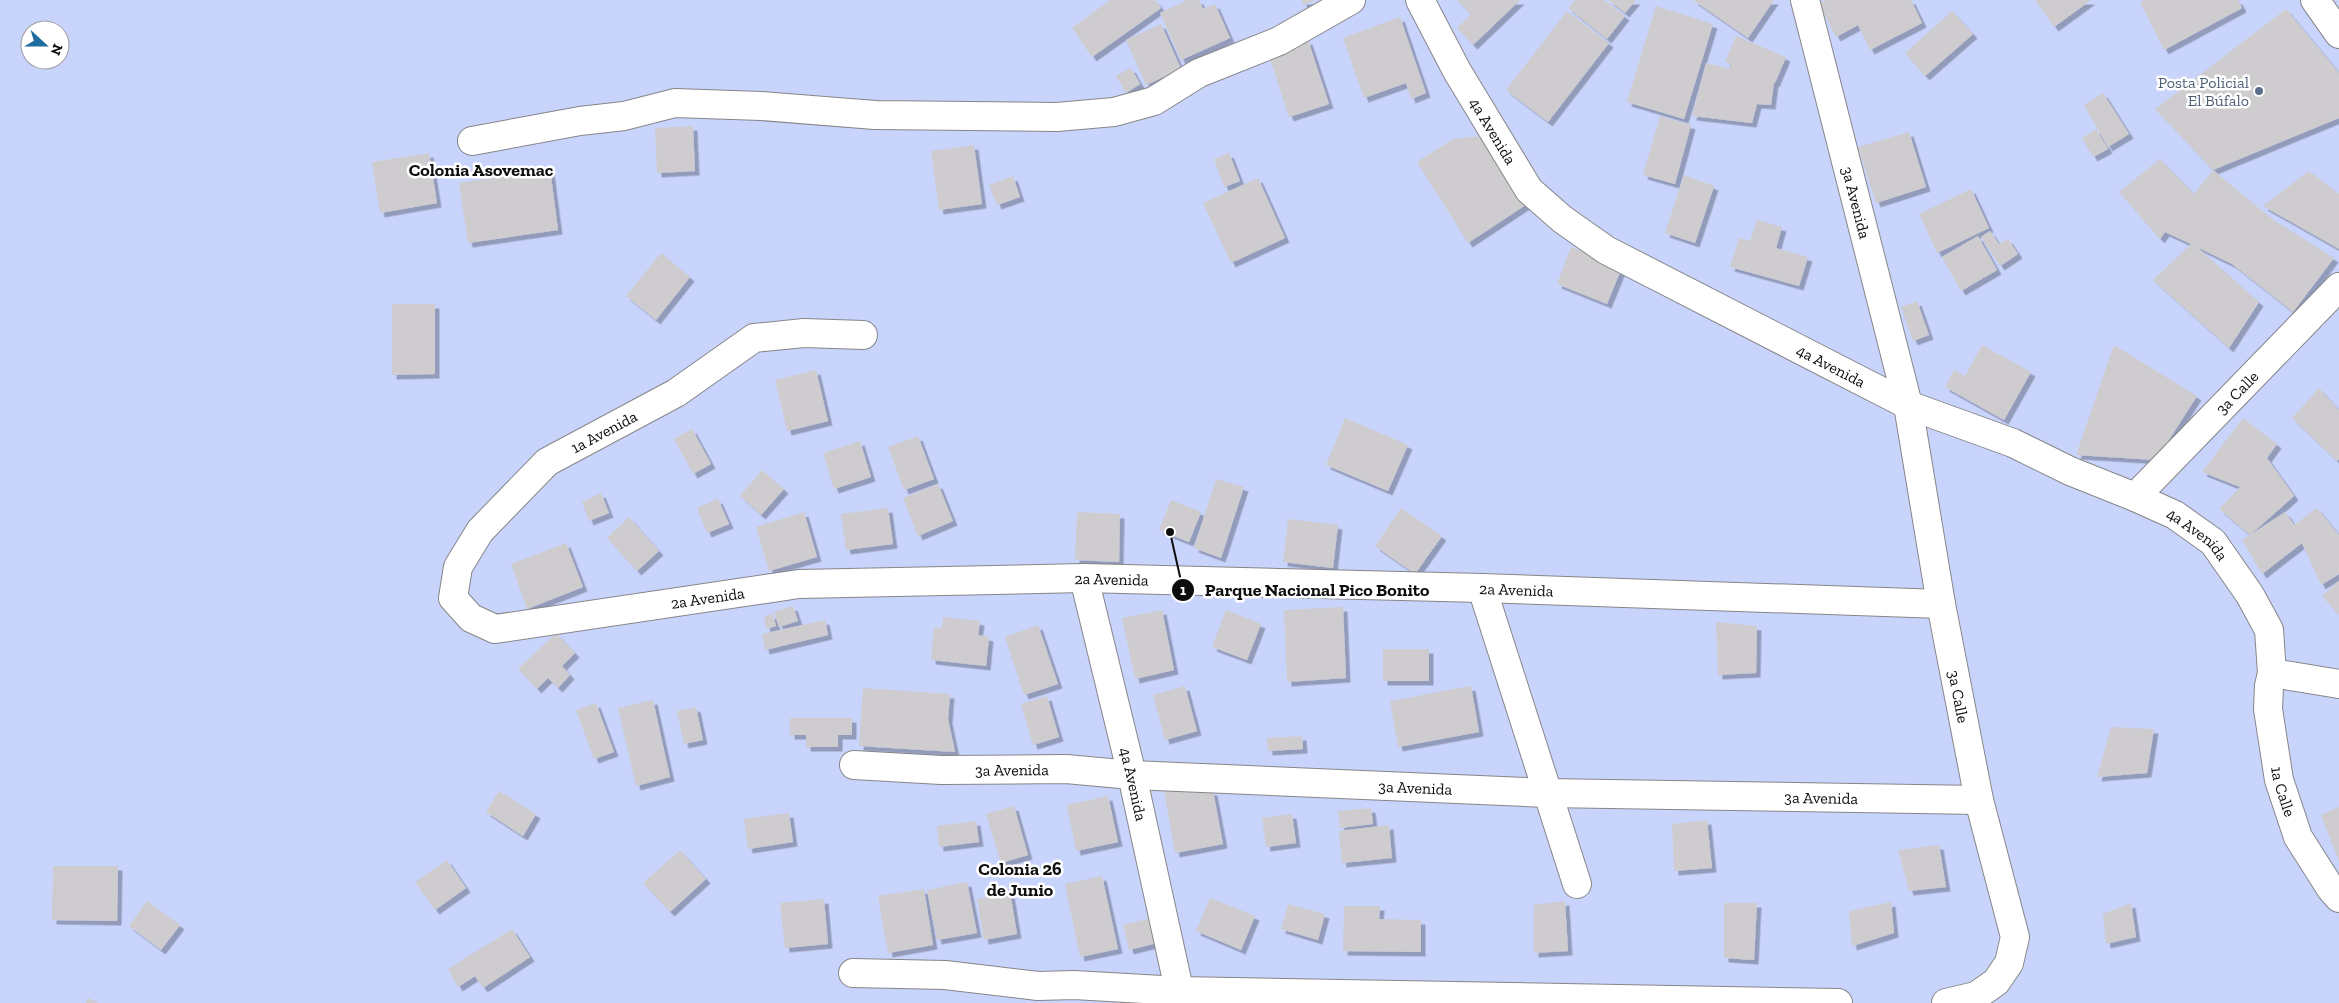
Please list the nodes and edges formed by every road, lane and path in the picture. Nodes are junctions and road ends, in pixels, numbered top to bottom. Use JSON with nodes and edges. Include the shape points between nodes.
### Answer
{"nodes":[{"id":1,"x":1351,"y":0,"type":"edge"},
{"id":2,"x":1420,"y":0,"type":"edge"},
{"id":3,"x":1806,"y":0,"type":"edge"},
{"id":4,"x":2315,"y":0,"type":"edge"},
{"id":5,"x":2339,"y":34,"type":"edge"},
{"id":6,"x":472,"y":141,"type":"dead end"},
{"id":7,"x":2339,"y":287,"type":"edge"},
{"id":8,"x":864,"y":335,"type":"dead end"},
{"id":9,"x":1908,"y":405,"type":"junction"},
{"id":10,"x":2135,"y":497,"type":"junction"},
{"id":11,"x":1084,"y":578,"type":"junction"},
{"id":12,"x":1482,"y":588,"type":"junction"},
{"id":13,"x":1941,"y":604,"type":"junction"},
{"id":14,"x":495,"y":629,"type":"joint"},
{"id":15,"x":2272,"y":673,"type":"junction"},
{"id":16,"x":2339,"y":684,"type":"edge"},
{"id":17,"x":854,"y":765,"type":"dead end"},
{"id":18,"x":1132,"y":774,"type":"junction"},
{"id":19,"x":1548,"y":793,"type":"junction"},
{"id":20,"x":1979,"y":800,"type":"junction"},
{"id":21,"x":1577,"y":884,"type":"dead end"},
{"id":22,"x":2339,"y":898,"type":"edge"},
{"id":23,"x":853,"y":973,"type":"dead end"},
{"id":24,"x":1180,"y":997,"type":"edge"},
{"id":25,"x":1838,"y":1003,"type":"edge"},
{"id":26,"x":1946,"y":1003,"type":"edge"}],
"edges":[{"from":1,"to":6,"type":"street","via":[[1279,41],[1199,74],[1154,101],[1114,112],[1057,117],[875,115],[674,103],[624,116],[580,120]]},
{"from":2,"to":9,"type":"street","name":"4a Avenida","via":[[1457,71],[1529,190],[1562,219],[1606,250]]},
{"from":3,"to":9,"type":"street","name":"3a Avenida"},
{"from":4,"to":5,"type":"street"},
{"from":7,"to":10,"type":"street","name":"3a Calle"},
{"from":8,"to":14,"type":"street","name":"1a Avenida","via":[[804,332],[754,338],[676,392],[548,462],[480,531],[458,567],[453,598],[471,618]]},
{"from":9,"to":10,"type":"street","name":"4a Avenida","via":[[2013,443],[2070,471]]},
{"from":9,"to":13,"type":"street","name":"3a Calle"},
{"from":10,"to":15,"type":"street","name":"4a Avenida","via":[[2175,515],[2213,542],[2250,595],[2268,630]]},
{"from":11,"to":12,"type":"street","name":"2a Avenida"},
{"from":11,"to":14,"type":"street","name":"2a Avenida","via":[[799,584]]},
{"from":11,"to":18,"type":"street","name":"4a Avenida"},
{"from":12,"to":13,"type":"street","name":"2a Avenida"},
{"from":12,"to":19,"type":"street"},
{"from":13,"to":20,"type":"street","name":"3a Calle"},
{"from":15,"to":16,"type":"street"},
{"from":15,"to":22,"type":"street","name":"1a Calle","via":[[2268,709],[2279,780],[2298,837]]},
{"from":17,"to":18,"type":"street","name":"3a Avenida","via":[[941,770],[1066,769]]},
{"from":18,"to":19,"type":"street","name":"3a Avenida"},
{"from":18,"to":24,"type":"street","name":"4a Avenida"},
{"from":19,"to":20,"type":"street","name":"3a Avenida"},
{"from":19,"to":21,"type":"street"},
{"from":20,"to":26,"type":"street","name":"3a Calle","via":[[2015,938],[2009,963],[1996,982],[1976,996]]},
{"from":23,"to":24,"type":"street","via":[[944,976],[1038,986],[1074,985]]},
{"from":24,"to":25,"type":"street"}]}
